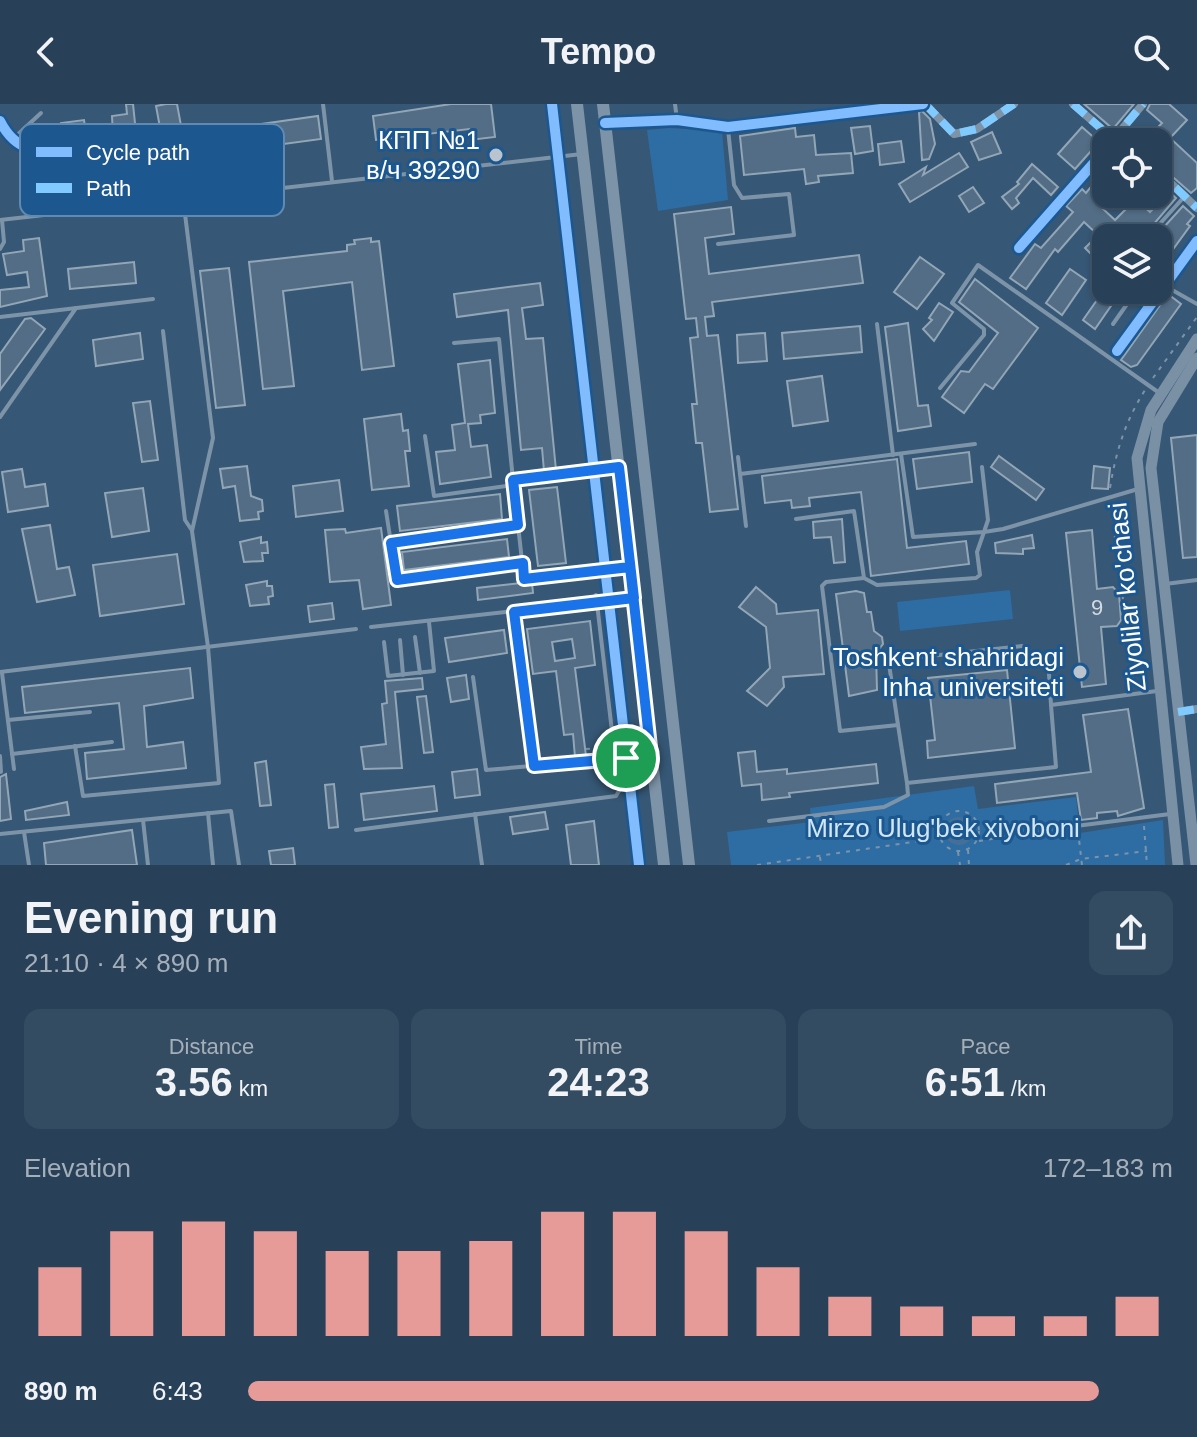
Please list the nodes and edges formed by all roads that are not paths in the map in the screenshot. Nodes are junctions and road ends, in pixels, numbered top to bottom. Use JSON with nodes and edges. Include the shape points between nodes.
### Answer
{"nodes":[{"id":1,"x":323,"y":104,"type":"edge"},
{"id":2,"x":577,"y":104,"type":"edge"},
{"id":3,"x":603,"y":104,"type":"edge"},
{"id":4,"x":675,"y":104,"type":"edge"},
{"id":5,"x":924,"y":104,"type":"edge"},
{"id":6,"x":1014,"y":104,"type":"edge"},
{"id":7,"x":1073,"y":104,"type":"edge"},
{"id":8,"x":1143,"y":104,"type":"edge"},
{"id":9,"x":41,"y":113,"type":"dead end"},
{"id":10,"x":677,"y":120,"type":"junction"},
{"id":11,"x":0,"y":121,"type":"edge"},
{"id":12,"x":605,"y":123,"type":"junction"},
{"id":13,"x":29,"y":124,"type":"edge"},
{"id":14,"x":728,"y":127,"type":"junction"},
{"id":15,"x":1102,"y":128,"type":"edge"},
{"id":16,"x":1123,"y":128,"type":"edge"},
{"id":17,"x":20,"y":132,"type":"edge"},
{"id":18,"x":13,"y":139,"type":"junction"},
{"id":19,"x":20,"y":143,"type":"edge"},
{"id":20,"x":608,"y":151,"type":"junction"},
{"id":21,"x":583,"y":154,"type":"junction"},
{"id":22,"x":1092,"y":165,"type":"edge"},
{"id":23,"x":332,"y":181,"type":"junction"},
{"id":24,"x":1172,"y":185,"type":"edge"},
{"id":25,"x":284,"y":186,"type":"edge"},
{"id":26,"x":1184,"y":197,"type":"junction"},
{"id":27,"x":1197,"y":208,"type":"edge"},
{"id":28,"x":34,"y":216,"type":"edge"},
{"id":29,"x":185,"y":216,"type":"edge"},
{"id":30,"x":1,"y":220,"type":"edge"},
{"id":31,"x":1160,"y":224,"type":"edge"},
{"id":32,"x":1197,"y":241,"type":"edge"},
{"id":33,"x":718,"y":244,"type":"dead end"},
{"id":34,"x":1019,"y":248,"type":"dead end"},
{"id":35,"x":0,"y":249,"type":"edge"},
{"id":36,"x":1172,"y":271,"type":"edge"},
{"id":37,"x":1172,"y":289,"type":"edge"},
{"id":38,"x":153,"y":299,"type":"dead end"},
{"id":39,"x":1127,"y":304,"type":"edge"},
{"id":40,"x":1148,"y":304,"type":"edge"},
{"id":41,"x":1197,"y":304,"type":"edge"},
{"id":42,"x":76,"y":308,"type":"junction"},
{"id":43,"x":0,"y":317,"type":"edge"},
{"id":44,"x":877,"y":324,"type":"dead end"},
{"id":45,"x":1113,"y":324,"type":"dead end"},
{"id":46,"x":163,"y":331,"type":"dead end"},
{"id":47,"x":1197,"y":339,"type":"edge"},
{"id":48,"x":454,"y":343,"type":"dead end"},
{"id":49,"x":1117,"y":351,"type":"dead end"},
{"id":50,"x":1197,"y":358,"type":"edge"},
{"id":51,"x":940,"y":388,"type":"dead end"},
{"id":52,"x":1160,"y":394,"type":"junction"},
{"id":53,"x":0,"y":417,"type":"edge"},
{"id":54,"x":425,"y":436,"type":"dead end"},
{"id":55,"x":975,"y":444,"type":"dead end"},
{"id":56,"x":901,"y":454,"type":"junction"},
{"id":57,"x":893,"y":455,"type":"junction"},
{"id":58,"x":738,"y":457,"type":"dead end"},
{"id":59,"x":619,"y":467,"type":"junction"},
{"id":60,"x":982,"y":467,"type":"dead end"},
{"id":61,"x":740,"y":474,"type":"junction"},
{"id":62,"x":513,"y":482,"type":"junction"},
{"id":63,"x":1138,"y":489,"type":"junction"},
{"id":64,"x":386,"y":511,"type":"dead end"},
{"id":65,"x":796,"y":519,"type":"dead end"},
{"id":66,"x":518,"y":525,"type":"junction"},
{"id":67,"x":746,"y":526,"type":"dead end"},
{"id":68,"x":192,"y":531,"type":"junction"},
{"id":69,"x":984,"y":532,"type":"junction"},
{"id":70,"x":391,"y":543,"type":"junction"},
{"id":71,"x":523,"y":563,"type":"junction"},
{"id":72,"x":630,"y":567,"type":"junction"},
{"id":73,"x":864,"y":578,"type":"junction"},
{"id":74,"x":1197,"y":580,"type":"edge"},
{"id":75,"x":1163,"y":584,"type":"junction"},
{"id":76,"x":596,"y":595,"type":"dead end"},
{"id":77,"x":634,"y":598,"type":"junction"},
{"id":78,"x":514,"y":612,"type":"junction"},
{"id":79,"x":429,"y":621,"type":"junction"},
{"id":80,"x":371,"y":627,"type":"dead end"},
{"id":81,"x":356,"y":629,"type":"dead end"},
{"id":82,"x":415,"y":637,"type":"dead end"},
{"id":83,"x":400,"y":640,"type":"dead end"},
{"id":84,"x":384,"y":642,"type":"dead end"},
{"id":85,"x":1022,"y":646,"type":"dead end"},
{"id":86,"x":208,"y":647,"type":"junction"},
{"id":87,"x":1,"y":672,"type":"edge"},
{"id":88,"x":420,"y":673,"type":"junction"},
{"id":89,"x":1049,"y":674,"type":"dead end"},
{"id":90,"x":403,"y":675,"type":"junction"},
{"id":91,"x":473,"y":677,"type":"dead end"},
{"id":92,"x":1159,"y":691,"type":"junction"},
{"id":93,"x":1051,"y":705,"type":"junction"},
{"id":94,"x":1197,"y":709,"type":"edge"},
{"id":95,"x":90,"y":712,"type":"dead end"},
{"id":96,"x":1178,"y":712,"type":"junction"},
{"id":97,"x":8,"y":720,"type":"junction"},
{"id":98,"x":898,"y":725,"type":"junction"},
{"id":99,"x":112,"y":742,"type":"dead end"},
{"id":100,"x":75,"y":746,"type":"junction"},
{"id":101,"x":12,"y":754,"type":"junction"},
{"id":102,"x":0,"y":756,"type":"edge"},
{"id":103,"x":651,"y":756,"type":"junction"},
{"id":104,"x":615,"y":759,"type":"junction"},
{"id":105,"x":534,"y":766,"type":"junction"},
{"id":106,"x":14,"y":769,"type":"dead end"},
{"id":107,"x":1,"y":772,"type":"edge"},
{"id":108,"x":907,"y":783,"type":"junction"},
{"id":109,"x":208,"y":813,"type":"junction"},
{"id":110,"x":475,"y":814,"type":"junction"},
{"id":111,"x":1172,"y":814,"type":"junction"},
{"id":112,"x":143,"y":819,"type":"junction"},
{"id":113,"x":769,"y":821,"type":"dead end"},
{"id":114,"x":1068,"y":827,"type":"road end"},
{"id":115,"x":356,"y":830,"type":"dead end"},
{"id":116,"x":24,"y":832,"type":"junction"},
{"id":117,"x":0,"y":834,"type":"edge"},
{"id":118,"x":29,"y":865,"type":"edge"},
{"id":119,"x":148,"y":865,"type":"edge"},
{"id":120,"x":213,"y":865,"type":"edge"},
{"id":121,"x":239,"y":865,"type":"edge"},
{"id":122,"x":482,"y":865,"type":"edge"},
{"id":123,"x":664,"y":865,"type":"edge"},
{"id":124,"x":689,"y":865,"type":"edge"},
{"id":125,"x":1178,"y":865,"type":"edge"},
{"id":126,"x":1196,"y":865,"type":"edge"}],
"edges":[{"from":1,"to":23,"type":"lane"},
{"from":2,"to":21,"type":"main road"},
{"from":3,"to":12,"type":"main road"},
{"from":4,"to":10,"type":"lane"},
{"from":5,"to":6,"type":"street","via":[[954,134],[977,129]]},
{"from":5,"to":14,"type":"street"},
{"from":7,"to":15,"type":"street"},
{"from":8,"to":16,"type":"street"},
{"from":9,"to":13,"type":"lane"},
{"from":10,"to":12,"type":"street"},
{"from":10,"to":14,"type":"street"},
{"from":11,"to":18,"type":"street"},
{"from":12,"to":20,"type":"main road"},
{"from":14,"to":33,"type":"lane","via":[[734,185],[742,198],[789,194],[794,235]]},
{"from":17,"to":18,"type":"lane"},
{"from":18,"to":19,"type":"street"},
{"from":20,"to":21,"type":"main road"},
{"from":20,"to":124,"type":"main road"},
{"from":21,"to":23,"type":"lane"},
{"from":21,"to":59,"type":"main road"},
{"from":22,"to":34,"type":"street"},
{"from":23,"to":25,"type":"lane"},
{"from":24,"to":26,"type":"street"},
{"from":26,"to":27,"type":"street"},
{"from":26,"to":31,"type":"lane"},
{"from":28,"to":30,"type":"lane"},
{"from":29,"to":68,"type":"lane","via":[[213,438]]},
{"from":30,"to":35,"type":"lane"},
{"from":32,"to":36,"type":"street"},
{"from":37,"to":41,"type":"lane"},
{"from":38,"to":42,"type":"lane"},
{"from":39,"to":45,"type":"lane"},
{"from":40,"to":49,"type":"street"},
{"from":42,"to":43,"type":"lane"},
{"from":42,"to":53,"type":"lane"},
{"from":44,"to":57,"type":"lane"},
{"from":46,"to":68,"type":"lane","via":[[185,520]]},
{"from":47,"to":52,"type":"main road","name":"Ziyolilar ko'chasi"},
{"from":48,"to":62,"type":"lane","via":[[499,339]]},
{"from":50,"to":75,"type":"main road","name":"Ziyolilar ko'chasi","via":[[1169,401],[1153,440],[1152,488]]},
{"from":51,"to":52,"type":"lane","via":[[984,335],[984,329],[952,303],[978,265]]},
{"from":52,"to":63,"type":"main road","name":"Ziyolilar ko'chasi","via":[[1140,436]]},
{"from":54,"to":62,"type":"lane","via":[[434,496]]},
{"from":55,"to":56,"type":"lane"},
{"from":56,"to":57,"type":"lane"},
{"from":56,"to":69,"type":"lane","via":[[913,537]]},
{"from":57,"to":61,"type":"lane"},
{"from":58,"to":61,"type":"lane"},
{"from":59,"to":62,"type":"lane"},
{"from":59,"to":72,"type":"main road"},
{"from":60,"to":69,"type":"lane","via":[[988,520]]},
{"from":61,"to":67,"type":"lane"},
{"from":62,"to":66,"type":"lane"},
{"from":63,"to":69,"type":"lane"},
{"from":63,"to":92,"type":"main road","name":"Ziyolilar ko'chasi"},
{"from":64,"to":70,"type":"lane"},
{"from":65,"to":73,"type":"lane","via":[[854,511]]},
{"from":66,"to":70,"type":"lane"},
{"from":66,"to":71,"type":"lane"},
{"from":68,"to":86,"type":"lane"},
{"from":69,"to":73,"type":"lane","via":[[978,545],[979,577],[883,586]]},
{"from":70,"to":71,"type":"lane","via":[[397,580]]},
{"from":71,"to":72,"type":"lane","via":[[524,579]]},
{"from":72,"to":77,"type":"main road"},
{"from":73,"to":98,"type":"lane","via":[[822,586],[840,731]]},
{"from":74,"to":75,"type":"lane"},
{"from":75,"to":96,"type":"main road","name":"Ziyolilar ko'chasi"},
{"from":76,"to":104,"type":"lane"},
{"from":77,"to":78,"type":"lane"},
{"from":77,"to":103,"type":"main road"},
{"from":78,"to":79,"type":"lane"},
{"from":78,"to":105,"type":"lane"},
{"from":79,"to":80,"type":"lane"},
{"from":79,"to":88,"type":"lane","via":[[434,671]]},
{"from":81,"to":86,"type":"lane"},
{"from":82,"to":88,"type":"lane"},
{"from":83,"to":90,"type":"lane"},
{"from":84,"to":90,"type":"lane","via":[[388,676]]},
{"from":85,"to":98,"type":"lane","via":[[893,660],[889,664]]},
{"from":86,"to":87,"type":"lane"},
{"from":86,"to":100,"type":"lane","via":[[219,783],[83,796]]},
{"from":87,"to":97,"type":"lane"},
{"from":88,"to":90,"type":"lane"},
{"from":89,"to":93,"type":"lane"},
{"from":91,"to":105,"type":"lane","via":[[486,770]]},
{"from":92,"to":93,"type":"lane"},
{"from":92,"to":111,"type":"main road","name":"Ziyolilar ko'chasi"},
{"from":93,"to":108,"type":"lane","via":[[1056,767]]},
{"from":94,"to":96,"type":"street"},
{"from":95,"to":97,"type":"lane"},
{"from":96,"to":126,"type":"main road","name":"Ziyolilar ko'chasi"},
{"from":97,"to":101,"type":"lane"},
{"from":98,"to":108,"type":"lane"},
{"from":99,"to":100,"type":"lane"},
{"from":100,"to":101,"type":"lane"},
{"from":101,"to":106,"type":"lane"},
{"from":102,"to":107,"type":"lane"},
{"from":103,"to":104,"type":"lane"},
{"from":103,"to":123,"type":"main road"},
{"from":104,"to":105,"type":"lane"},
{"from":104,"to":110,"type":"lane","via":[[616,796]]},
{"from":108,"to":113,"type":"lane","via":[[908,795],[884,807]]},
{"from":109,"to":112,"type":"lane"},
{"from":109,"to":120,"type":"lane"},
{"from":109,"to":121,"type":"lane","via":[[231,811]]},
{"from":110,"to":115,"type":"lane"},
{"from":110,"to":122,"type":"lane"},
{"from":111,"to":114,"type":"lane"},
{"from":111,"to":125,"type":"main road","name":"Ziyolilar ko'chasi"},
{"from":112,"to":116,"type":"lane"},
{"from":112,"to":119,"type":"lane"},
{"from":116,"to":117,"type":"lane"},
{"from":116,"to":118,"type":"lane"}]}
